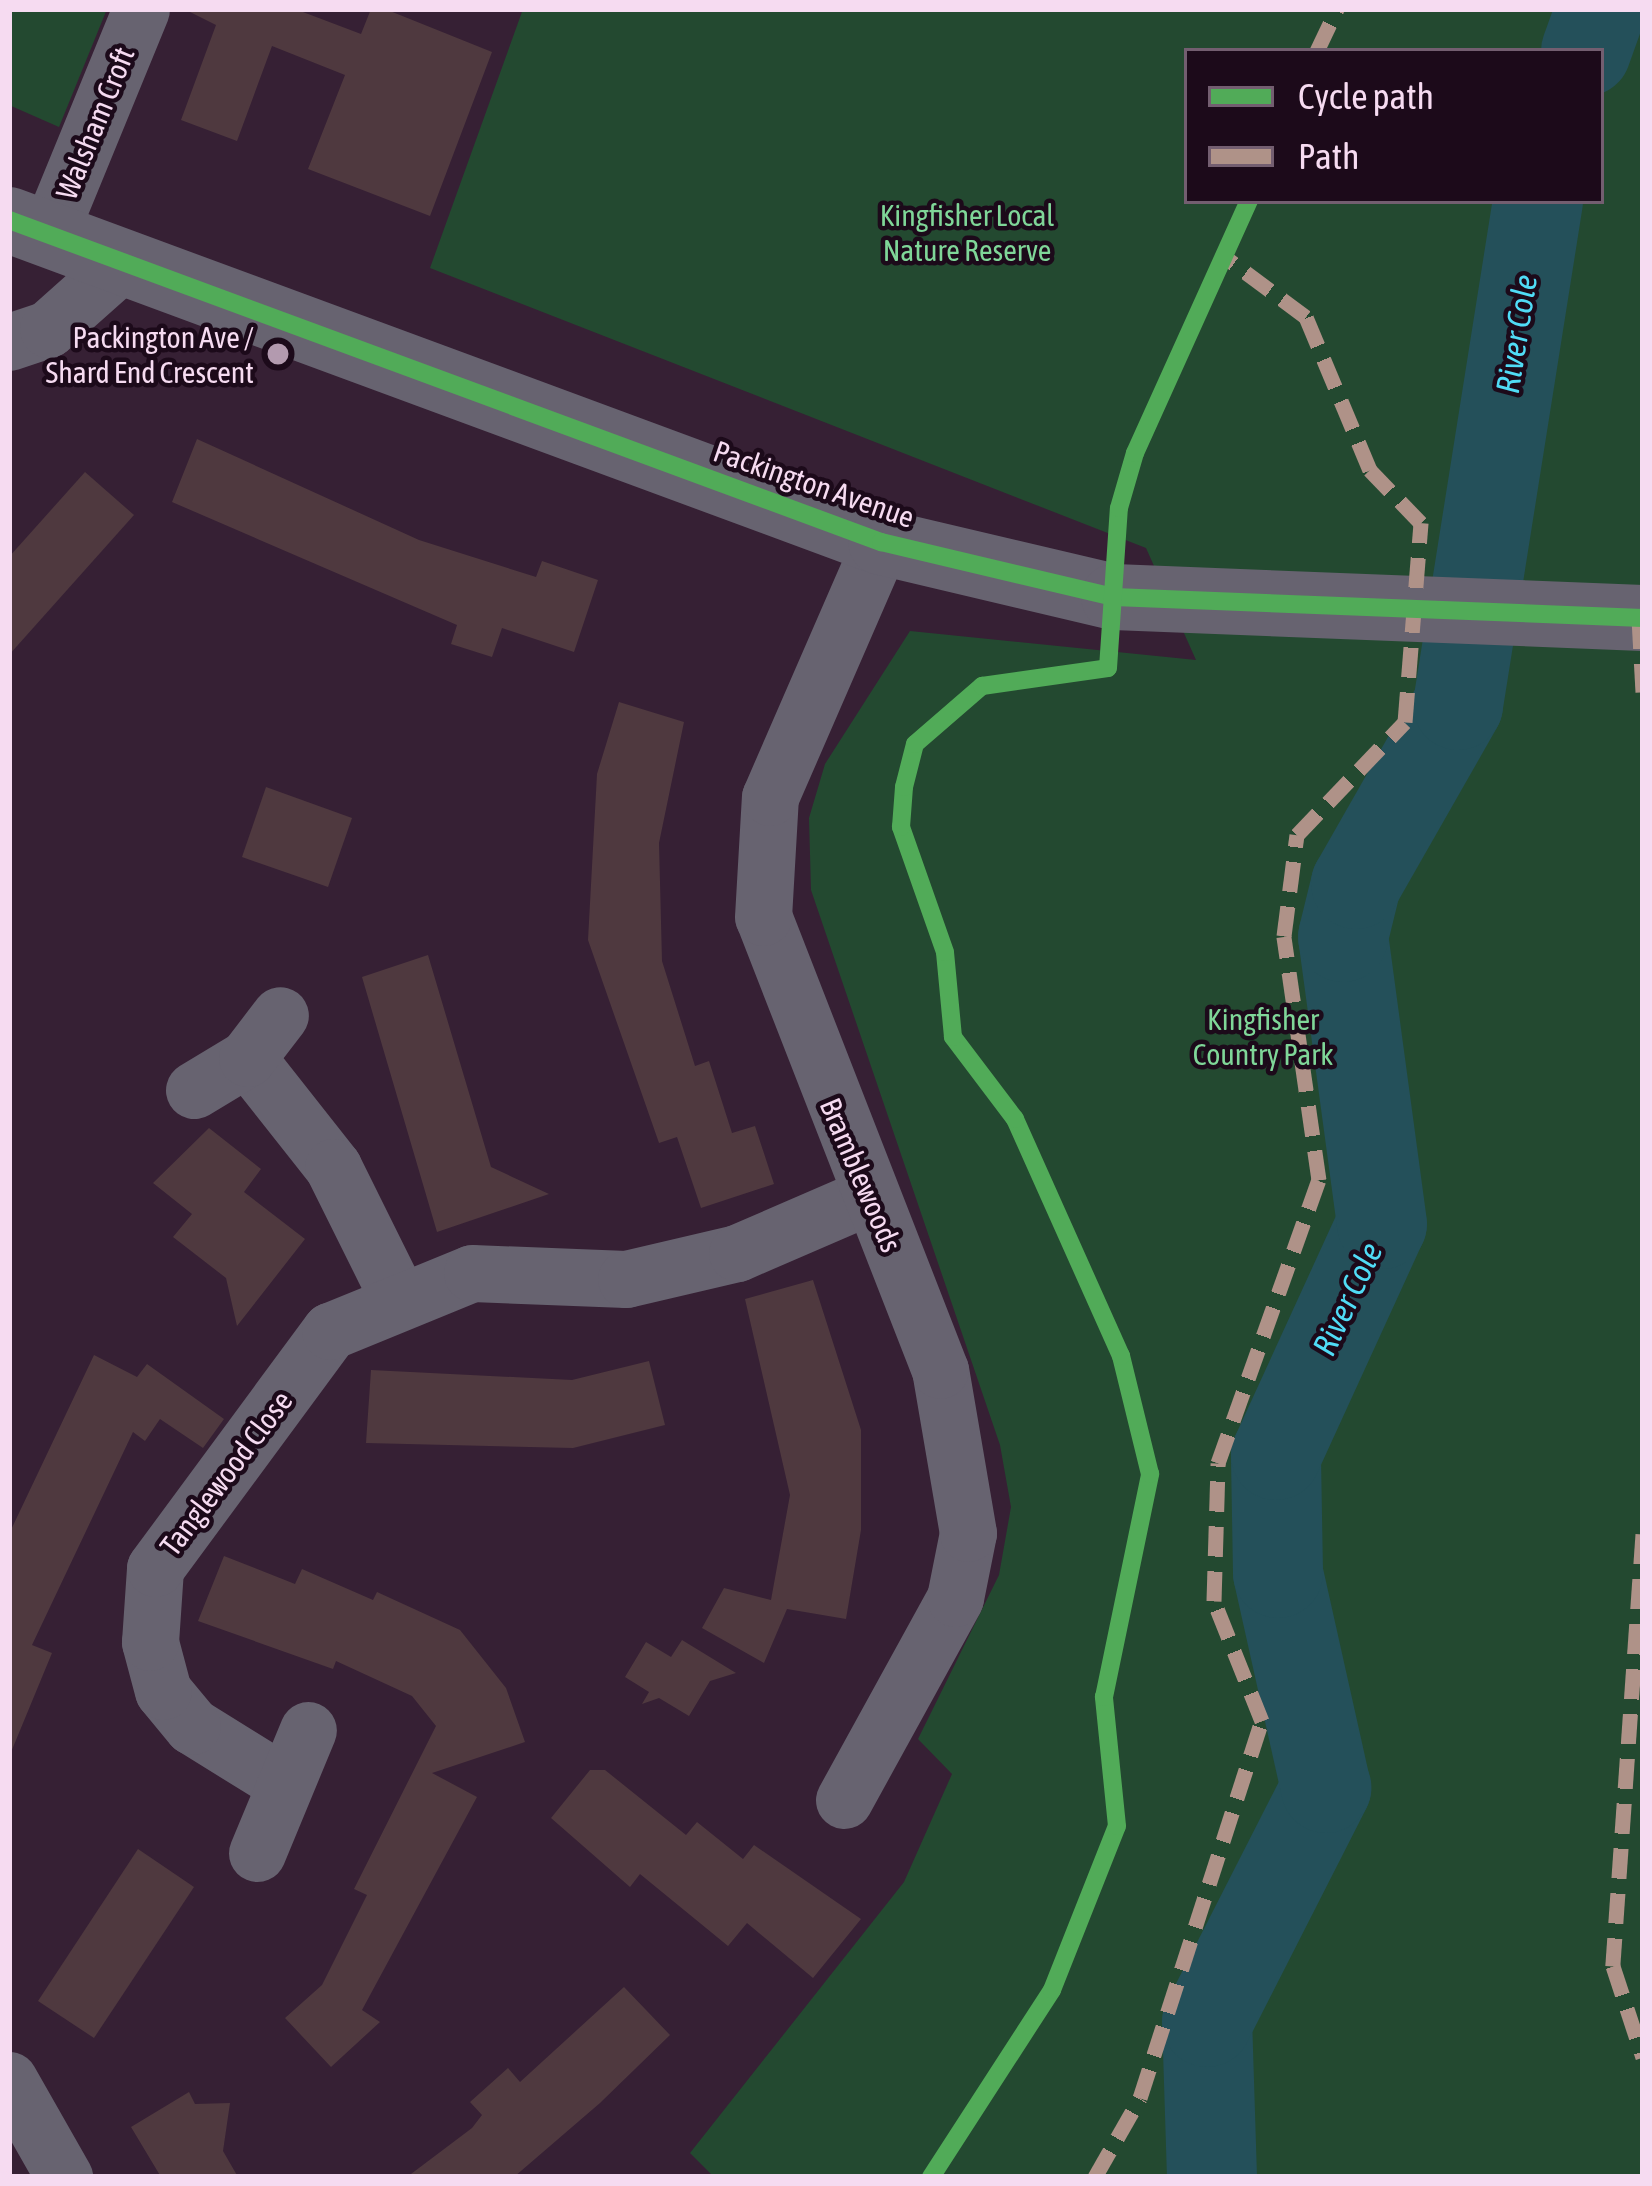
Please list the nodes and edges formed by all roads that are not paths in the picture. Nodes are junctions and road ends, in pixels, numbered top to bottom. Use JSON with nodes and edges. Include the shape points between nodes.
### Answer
{"nodes":[{"id":1,"x":141,"y":9,"type":"edge"},
{"id":2,"x":28,"y":228,"type":"edge"},
{"id":3,"x":122,"y":262,"type":"junction"},
{"id":4,"x":9,"y":342,"type":"edge"},
{"id":5,"x":881,"y":542,"type":"junction"},
{"id":6,"x":1641,"y":618,"type":"edge"},
{"id":7,"x":194,"y":1090,"type":"dead end"},
{"id":8,"x":871,"y":1195,"type":"junction"},
{"id":9,"x":397,"y":1296,"type":"junction"},
{"id":10,"x":308,"y":1730,"type":"dead end"},
{"id":11,"x":284,"y":1783,"type":"junction"},
{"id":12,"x":844,"y":1800,"type":"dead end"},
{"id":13,"x":257,"y":1853,"type":"dead end"},
{"id":14,"x":9,"y":2080,"type":"edge"},
{"id":15,"x":64,"y":2177,"type":"edge"}],
"edges":[{"from":1,"to":2,"type":"street","name":"Walsham Croft"},
{"from":2,"to":3,"type":"street","name":"Packington Avenue"},
{"from":3,"to":4,"type":"street","via":[[48,328]]},
{"from":3,"to":5,"type":"street","name":"Packington Avenue"},
{"from":5,"to":6,"type":"street","name":"Packington Avenue","via":[[1114,597],[1300,612]]},
{"from":5,"to":8,"type":"street","name":"Bramblewoods","via":[[770,797],[763,917]]},
{"from":7,"to":9,"type":"street","via":[[264,1037]]},
{"from":8,"to":9,"type":"street","name":"Tanglewood Close","via":[[737,1253],[626,1279],[472,1273]]},
{"from":8,"to":12,"type":"street","name":"Bramblewoods","via":[[940,1370],[968,1533],[956,1598]]},
{"from":9,"to":11,"type":"street","name":"Tanglewood Close","via":[[330,1331],[155,1568],[150,1642],[163,1691],[192,1726]]},
{"from":10,"to":11,"type":"street"},
{"from":11,"to":13,"type":"street"},
{"from":14,"to":15,"type":"street"}]}
